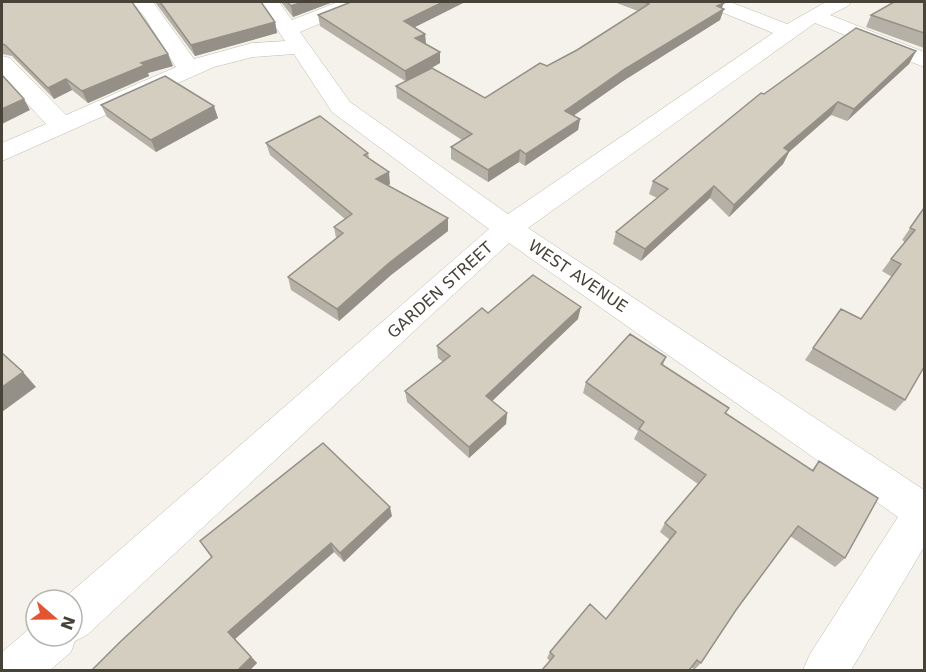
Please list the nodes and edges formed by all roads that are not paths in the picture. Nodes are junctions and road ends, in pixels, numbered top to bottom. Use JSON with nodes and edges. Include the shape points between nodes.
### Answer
{"nodes":[{"id":1,"x":142,"y":2,"type":"edge"},
{"id":2,"x":269,"y":2,"type":"edge"},
{"id":3,"x":355,"y":2,"type":"edge"},
{"id":4,"x":714,"y":2,"type":"edge"},
{"id":5,"x":841,"y":2,"type":"edge"},
{"id":6,"x":801,"y":23,"type":"junction"},
{"id":7,"x":295,"y":38,"type":"junction"},
{"id":8,"x":924,"y":60,"type":"edge"},
{"id":9,"x":2,"y":63,"type":"edge"},
{"id":10,"x":188,"y":68,"type":"junction"},
{"id":11,"x":62,"y":125,"type":"junction"},
{"id":12,"x":2,"y":153,"type":"edge"},
{"id":13,"x":508,"y":228,"type":"junction"},
{"id":14,"x":924,"y":511,"type":"edge"},
{"id":15,"x":84,"y":609,"type":"edge"},
{"id":16,"x":41,"y":648,"type":"edge"},
{"id":17,"x":16,"y":670,"type":"edge"},
{"id":18,"x":826,"y":670,"type":"edge"}],
"edges":[{"from":1,"to":10,"type":"street"},
{"from":2,"to":7,"type":"street","name":"WEST AVENUE"},
{"from":3,"to":7,"type":"street"},
{"from":4,"to":6,"type":"street"},
{"from":5,"to":6,"type":"street","name":"GARDEN STREET"},
{"from":6,"to":8,"type":"street"},
{"from":6,"to":13,"type":"street","name":"GARDEN STREET"},
{"from":7,"to":10,"type":"street"},
{"from":7,"to":13,"type":"street","name":"WEST AVENUE","via":[[341,107]]},
{"from":9,"to":11,"type":"street"},
{"from":10,"to":11,"type":"street"},
{"from":11,"to":12,"type":"street"},
{"from":13,"to":14,"type":"street","name":"WEST AVENUE"},
{"from":13,"to":15,"type":"street","name":"GARDEN STREET"},
{"from":14,"to":18,"type":"street"},
{"from":16,"to":17,"type":"street"}]}
